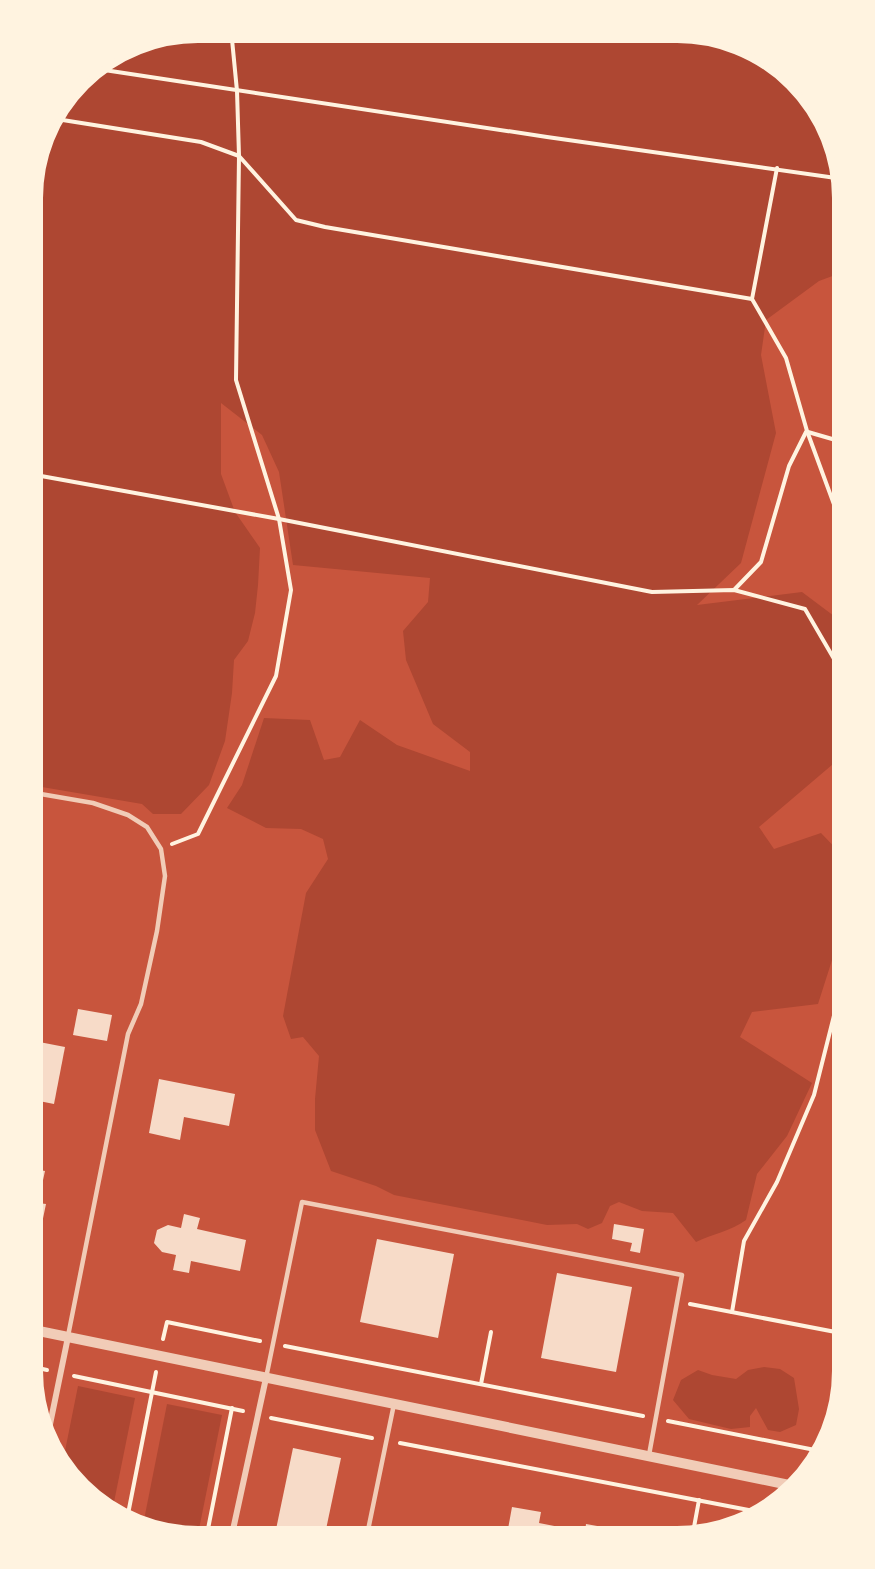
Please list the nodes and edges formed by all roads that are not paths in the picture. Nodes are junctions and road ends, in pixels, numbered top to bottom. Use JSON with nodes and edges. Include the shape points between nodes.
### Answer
{"nodes":[{"id":1,"x":39,"y":794,"type":"edge"},
{"id":2,"x":39,"y":1331,"type":"edge"},
{"id":3,"x":68,"y":1337,"type":"junction"},
{"id":4,"x":266,"y":1378,"type":"junction"},
{"id":5,"x":394,"y":1404,"type":"junction"},
{"id":6,"x":49,"y":1428,"type":"edge"},
{"id":7,"x":649,"y":1456,"type":"junction"},
{"id":8,"x":787,"y":1485,"type":"edge"},
{"id":9,"x":233,"y":1530,"type":"edge"},
{"id":10,"x":368,"y":1530,"type":"edge"}],
"edges":[{"from":1,"to":3,"type":"lane","via":[[93,803],[128,815],[147,827],[161,849],[165,876],[141,1005],[128,1034]]},
{"from":2,"to":3,"type":"street"},
{"from":3,"to":4,"type":"street"},
{"from":3,"to":6,"type":"street"},
{"from":4,"to":5,"type":"street"},
{"from":4,"to":7,"type":"lane","via":[[302,1202],[682,1275]]},
{"from":4,"to":9,"type":"street"},
{"from":5,"to":7,"type":"street"},
{"from":5,"to":10,"type":"lane"},
{"from":7,"to":8,"type":"street"}]}
